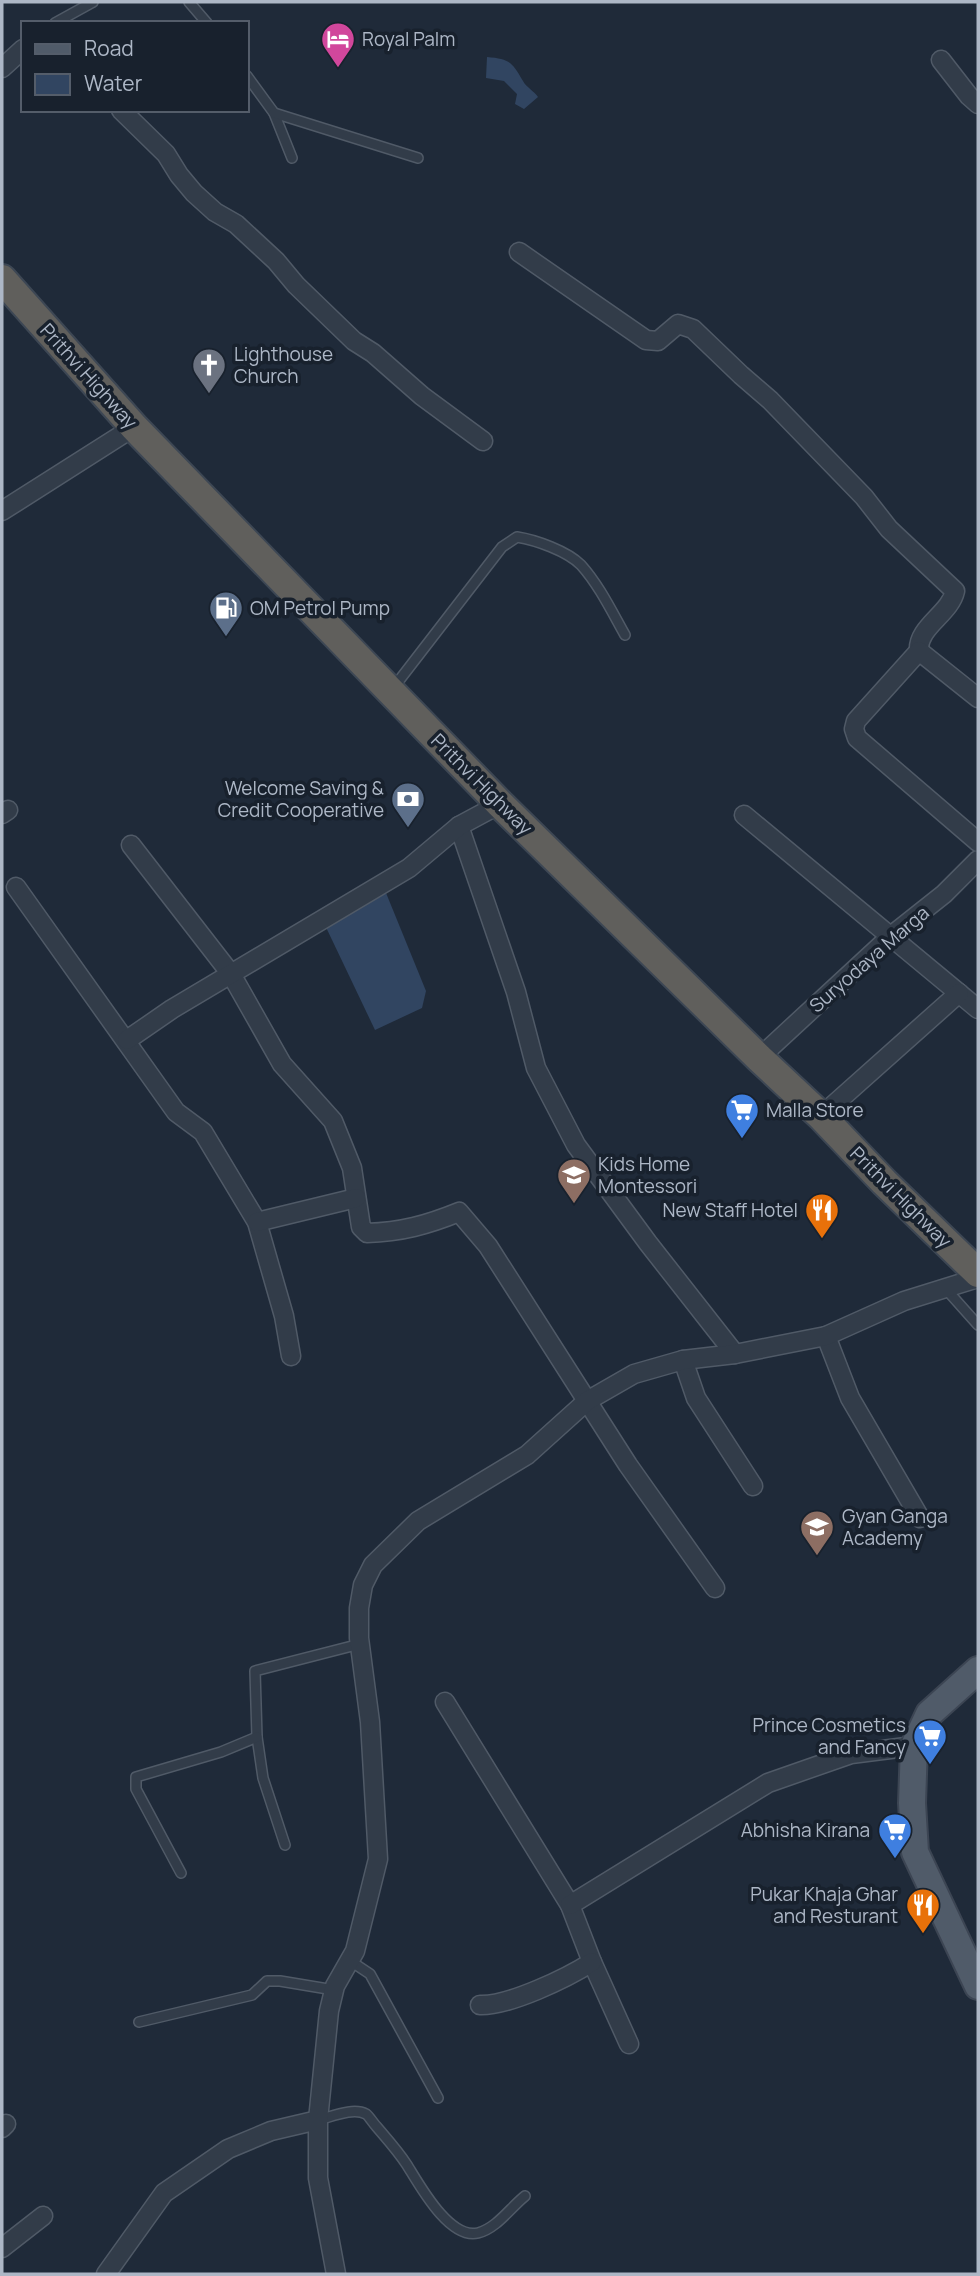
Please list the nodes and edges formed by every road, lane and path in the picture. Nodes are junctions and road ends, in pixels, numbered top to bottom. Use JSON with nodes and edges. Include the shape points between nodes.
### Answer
{"nodes":[{"id":1,"x":93,"y":2,"type":"edge"},
{"id":2,"x":189,"y":2,"type":"edge"},
{"id":3,"x":59,"y":21,"type":"edge"},
{"id":4,"x":204,"y":21,"type":"edge"},
{"id":5,"x":21,"y":51,"type":"edge"},
{"id":6,"x":941,"y":60,"type":"dead end"},
{"id":7,"x":2,"y":68,"type":"edge"},
{"id":8,"x":248,"y":77,"type":"edge"},
{"id":9,"x":978,"y":104,"type":"edge"},
{"id":10,"x":123,"y":112,"type":"edge"},
{"id":11,"x":274,"y":113,"type":"junction"},
{"id":12,"x":292,"y":158,"type":"dead end"},
{"id":13,"x":418,"y":158,"type":"dead end"},
{"id":14,"x":519,"y":251,"type":"dead end"},
{"id":15,"x":2,"y":279,"type":"edge"},
{"id":16,"x":134,"y":427,"type":"junction"},
{"id":17,"x":483,"y":441,"type":"dead end"},
{"id":18,"x":2,"y":511,"type":"edge"},
{"id":19,"x":625,"y":635,"type":"dead end"},
{"id":20,"x":919,"y":652,"type":"junction"},
{"id":21,"x":391,"y":691,"type":"junction"},
{"id":22,"x":978,"y":698,"type":"edge"},
{"id":23,"x":500,"y":804,"type":"junction"},
{"id":24,"x":744,"y":815,"type":"dead end"},
{"id":25,"x":459,"y":826,"type":"junction"},
{"id":26,"x":978,"y":842,"type":"edge"},
{"id":27,"x":131,"y":845,"type":"dead end"},
{"id":28,"x":978,"y":860,"type":"edge"},
{"id":29,"x":16,"y":887,"type":"dead end"},
{"id":30,"x":891,"y":936,"type":"junction"},
{"id":31,"x":231,"y":974,"type":"junction"},
{"id":32,"x":959,"y":993,"type":"junction"},
{"id":33,"x":978,"y":1009,"type":"edge"},
{"id":34,"x":127,"y":1040,"type":"junction"},
{"id":35,"x":759,"y":1058,"type":"junction"},
{"id":36,"x":821,"y":1116,"type":"junction"},
{"id":37,"x":356,"y":1198,"type":"junction"},
{"id":38,"x":257,"y":1222,"type":"junction"},
{"id":39,"x":978,"y":1275,"type":"edge"},
{"id":40,"x":946,"y":1288,"type":"junction"},
{"id":41,"x":978,"y":1325,"type":"edge"},
{"id":42,"x":826,"y":1336,"type":"junction"},
{"id":43,"x":735,"y":1354,"type":"junction"},
{"id":44,"x":291,"y":1356,"type":"dead end"},
{"id":45,"x":683,"y":1360,"type":"junction"},
{"id":46,"x":587,"y":1401,"type":"junction"},
{"id":47,"x":752,"y":1486,"type":"dead end"},
{"id":48,"x":920,"y":1518,"type":"dead end"},
{"id":49,"x":715,"y":1588,"type":"dead end"},
{"id":50,"x":360,"y":1644,"type":"junction"},
{"id":51,"x":978,"y":1670,"type":"edge"},
{"id":52,"x":444,"y":1702,"type":"dead end"},
{"id":53,"x":257,"y":1737,"type":"junction"},
{"id":54,"x":914,"y":1746,"type":"junction"},
{"id":55,"x":285,"y":1845,"type":"dead end"},
{"id":56,"x":181,"y":1873,"type":"dead end"},
{"id":57,"x":570,"y":1905,"type":"junction"},
{"id":58,"x":349,"y":1960,"type":"junction"},
{"id":59,"x":592,"y":1962,"type":"junction"},
{"id":60,"x":978,"y":1986,"type":"edge"},
{"id":61,"x":334,"y":1990,"type":"junction"},
{"id":62,"x":480,"y":2005,"type":"dead end"},
{"id":63,"x":139,"y":2022,"type":"dead end"},
{"id":64,"x":629,"y":2044,"type":"dead end"},
{"id":65,"x":438,"y":2098,"type":"dead end"},
{"id":66,"x":318,"y":2120,"type":"junction"},
{"id":67,"x":525,"y":2196,"type":"dead end"},
{"id":68,"x":43,"y":2216,"type":"dead end"},
{"id":69,"x":2,"y":2248,"type":"edge"},
{"id":70,"x":106,"y":2274,"type":"edge"},
{"id":71,"x":336,"y":2274,"type":"edge"}],
"edges":[{"from":1,"to":3,"type":"lane"},
{"from":2,"to":4,"type":"lane"},
{"from":5,"to":7,"type":"street"},
{"from":6,"to":9,"type":"street"},
{"from":8,"to":11,"type":"lane"},
{"from":10,"to":17,"type":"street","via":[[166,154],[194,192],[276,261],[354,341]]},
{"from":11,"to":12,"type":"lane"},
{"from":11,"to":13,"type":"lane"},
{"from":14,"to":20,"type":"street","via":[[646,340],[658,341],[678,324],[693,329],[770,400],[889,529],[955,591],[923,636]]},
{"from":15,"to":16,"type":"highway","name":"Prithvi Highway"},
{"from":16,"to":18,"type":"street"},
{"from":16,"to":21,"type":"highway","name":"Prithvi Highway"},
{"from":19,"to":21,"type":"lane","via":[[580,564],[537,540],[517,537],[502,547]]},
{"from":20,"to":22,"type":"street"},
{"from":20,"to":26,"type":"street","via":[[853,729],[857,738]]},
{"from":21,"to":23,"type":"highway","name":"Prithvi Highway"},
{"from":23,"to":25,"type":"street"},
{"from":23,"to":35,"type":"highway","name":"Prithvi Highway"},
{"from":24,"to":30,"type":"street"},
{"from":25,"to":31,"type":"street","via":[[409,868]]},
{"from":25,"to":43,"type":"street","via":[[516,992],[536,1068],[576,1145]]},
{"from":27,"to":31,"type":"street"},
{"from":28,"to":30,"type":"street","name":"Suryodaya Marga"},
{"from":29,"to":34,"type":"street"},
{"from":30,"to":32,"type":"street"},
{"from":30,"to":35,"type":"street","name":"Suryodaya Marga"},
{"from":31,"to":34,"type":"street"},
{"from":31,"to":37,"type":"street","via":[[282,1063],[332,1121],[352,1168]]},
{"from":32,"to":33,"type":"street"},
{"from":32,"to":36,"type":"street"},
{"from":34,"to":38,"type":"street","via":[[176,1112],[203,1132]]},
{"from":35,"to":36,"type":"highway","name":"Prithvi Highway"},
{"from":36,"to":39,"type":"highway","name":"Prithvi Highway"},
{"from":37,"to":38,"type":"street"},
{"from":37,"to":46,"type":"street","via":[[361,1227],[367,1233],[428,1225],[459,1212],[488,1246]]},
{"from":38,"to":44,"type":"street"},
{"from":39,"to":40,"type":"street"},
{"from":40,"to":41,"type":"lane"},
{"from":40,"to":42,"type":"street","via":[[904,1301]]},
{"from":42,"to":43,"type":"street"},
{"from":42,"to":48,"type":"street","via":[[850,1398]]},
{"from":43,"to":45,"type":"street"},
{"from":45,"to":46,"type":"street","via":[[634,1374]]},
{"from":45,"to":47,"type":"street","via":[[696,1398]]},
{"from":46,"to":49,"type":"street"},
{"from":46,"to":50,"type":"street","via":[[527,1455],[418,1521],[373,1565],[362,1586]]},
{"from":50,"to":53,"type":"lane","via":[[256,1671]]},
{"from":50,"to":58,"type":"street","via":[[378,1859]]},
{"from":51,"to":54,"type":"main road","via":[[929,1714]]},
{"from":52,"to":57,"type":"street"},
{"from":53,"to":55,"type":"lane","via":[[263,1778]]},
{"from":53,"to":56,"type":"lane","via":[[136,1777],[136,1788]]},
{"from":54,"to":57,"type":"street","via":[[850,1754],[768,1783]]},
{"from":54,"to":60,"type":"main road","via":[[915,1852]]},
{"from":57,"to":59,"type":"street"},
{"from":58,"to":61,"type":"street"},
{"from":58,"to":65,"type":"lane","via":[[370,1974]]},
{"from":59,"to":62,"type":"street","via":[[572,1975],[495,2005]]},
{"from":59,"to":64,"type":"street"},
{"from":61,"to":63,"type":"lane","via":[[267,1981],[252,1994]]},
{"from":61,"to":66,"type":"street"},
{"from":66,"to":67,"type":"lane","via":[[354,2111],[366,2114],[440,2212],[467,2232],[477,2233],[496,2223]]},
{"from":66,"to":70,"type":"street","via":[[271,2131],[228,2149],[164,2193]]},
{"from":66,"to":71,"type":"street","via":[[318,2178]]},
{"from":68,"to":69,"type":"street"}]}
